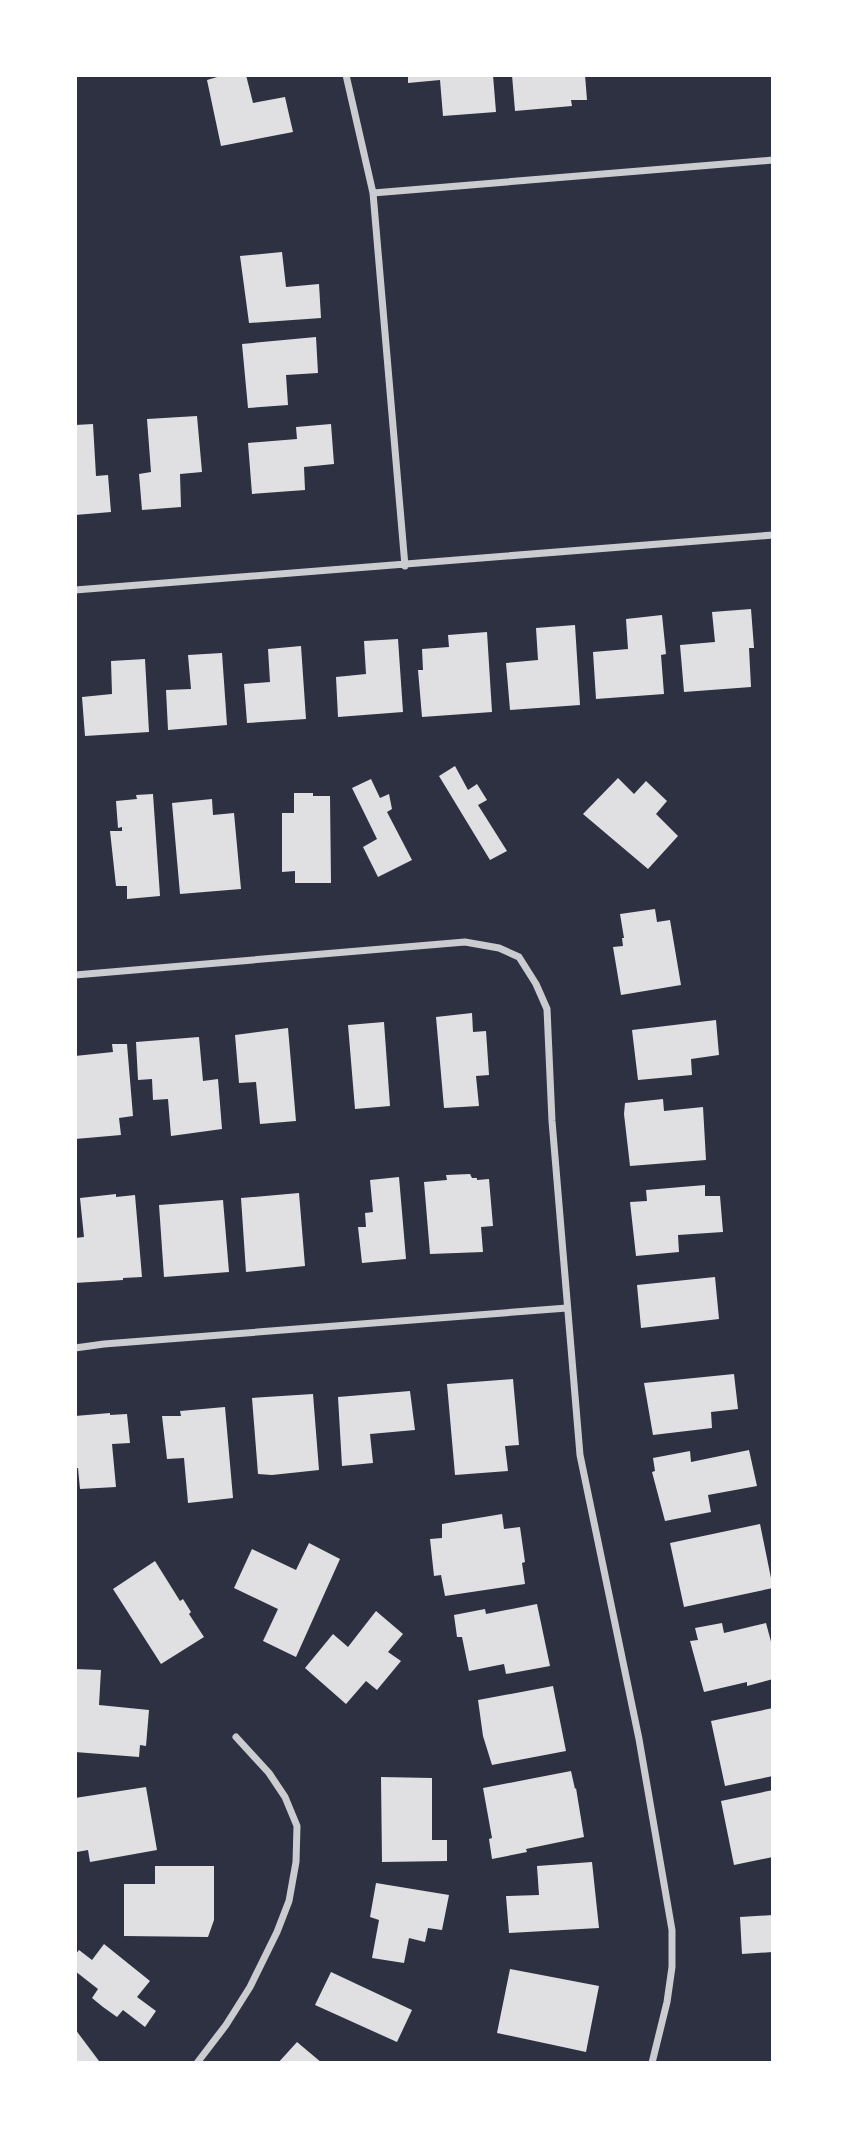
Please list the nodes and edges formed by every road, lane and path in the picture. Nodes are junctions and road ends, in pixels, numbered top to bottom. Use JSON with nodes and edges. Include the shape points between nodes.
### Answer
{"nodes":[{"id":1,"x":346,"y":75,"type":"edge"},
{"id":2,"x":773,"y":160,"type":"edge"},
{"id":3,"x":373,"y":194,"type":"junction"},
{"id":4,"x":773,"y":535,"type":"edge"},
{"id":5,"x":405,"y":566,"type":"junction"},
{"id":6,"x":75,"y":590,"type":"edge"},
{"id":7,"x":75,"y":975,"type":"edge"},
{"id":8,"x":567,"y":1308,"type":"junction"},
{"id":9,"x":75,"y":1348,"type":"edge"},
{"id":10,"x":236,"y":1737,"type":"dead end"},
{"id":11,"x":197,"y":2063,"type":"edge"},
{"id":12,"x":652,"y":2063,"type":"edge"}],
"edges":[{"from":1,"to":3,"type":"street"},
{"from":2,"to":3,"type":"street"},
{"from":3,"to":5,"type":"street"},
{"from":4,"to":5,"type":"street"},
{"from":5,"to":6,"type":"street"},
{"from":7,"to":8,"type":"street","via":[[451,942],[480,943],[519,957],[547,1009]]},
{"from":8,"to":9,"type":"street"},
{"from":8,"to":12,"type":"street","via":[[580,1455],[639,1739],[672,1930],[667,2002]]},
{"from":10,"to":11,"type":"street","via":[[270,1773],[285,1797],[297,1826],[296,1863],[289,1901],[250,1987]]}]}
